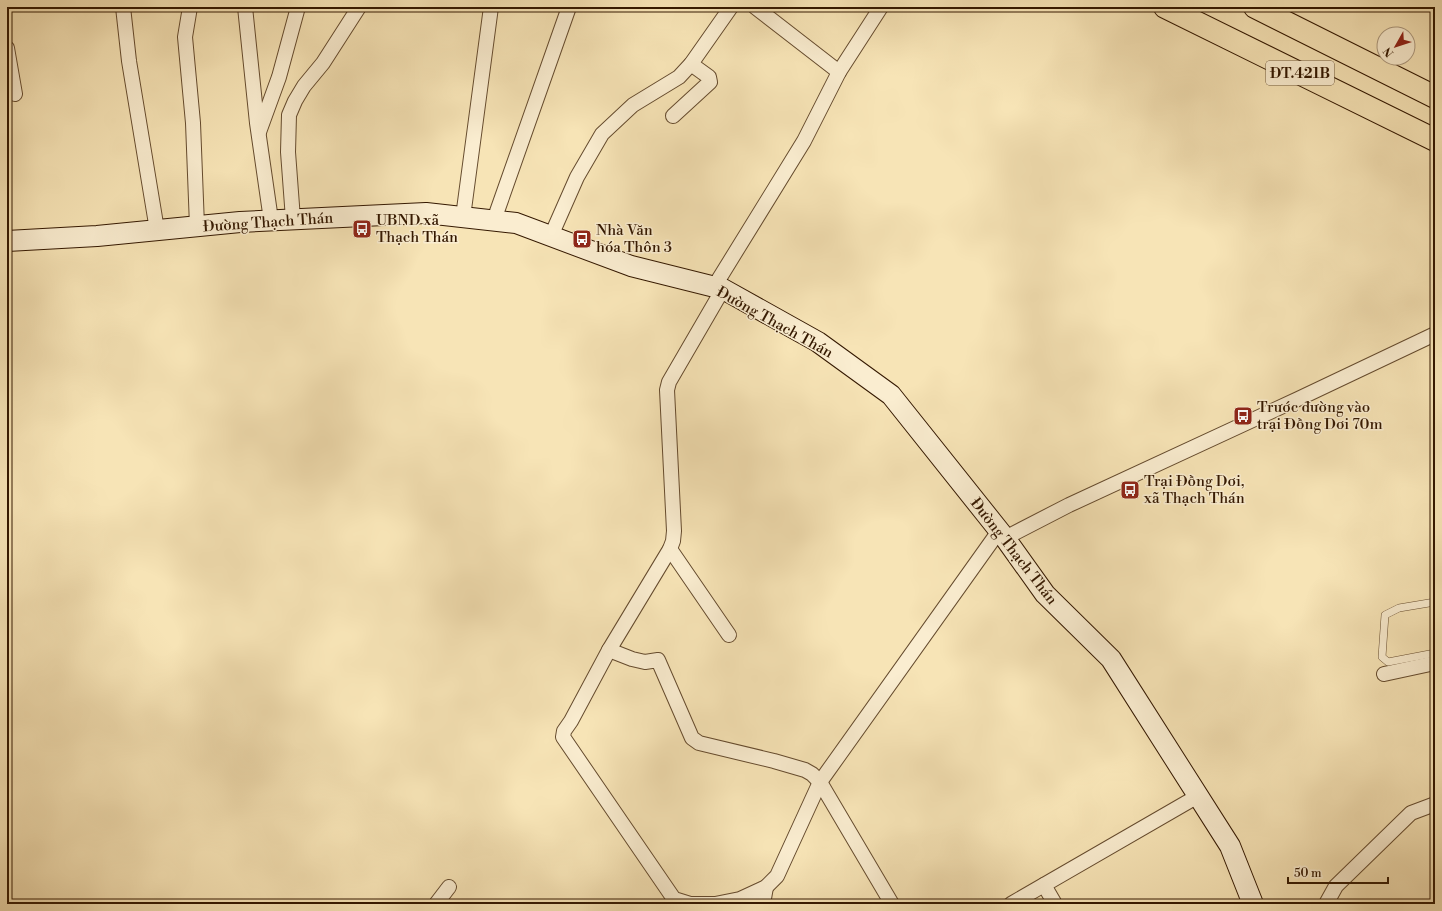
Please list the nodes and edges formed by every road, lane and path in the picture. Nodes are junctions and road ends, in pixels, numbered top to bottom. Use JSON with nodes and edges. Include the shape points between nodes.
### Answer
{"nodes":[{"id":1,"x":123,"y":7,"type":"edge"},
{"id":2,"x":190,"y":7,"type":"edge"},
{"id":3,"x":245,"y":7,"type":"edge"},
{"id":4,"x":298,"y":7,"type":"edge"},
{"id":5,"x":359,"y":7,"type":"edge"},
{"id":6,"x":491,"y":7,"type":"edge"},
{"id":7,"x":569,"y":7,"type":"edge"},
{"id":8,"x":731,"y":7,"type":"edge"},
{"id":9,"x":755,"y":7,"type":"edge"},
{"id":10,"x":881,"y":7,"type":"edge"},
{"id":11,"x":1165,"y":7,"type":"edge"},
{"id":12,"x":1255,"y":7,"type":"edge"},
{"id":13,"x":7,"y":48,"type":"edge"},
{"id":14,"x":691,"y":64,"type":"junction"},
{"id":15,"x":839,"y":72,"type":"junction"},
{"id":16,"x":15,"y":94,"type":"dead end"},
{"id":17,"x":1435,"y":97,"type":"edge"},
{"id":18,"x":673,"y":116,"type":"dead end"},
{"id":19,"x":258,"y":134,"type":"junction"},
{"id":20,"x":1435,"y":140,"type":"edge"},
{"id":21,"x":463,"y":217,"type":"junction"},
{"id":22,"x":293,"y":219,"type":"junction"},
{"id":23,"x":271,"y":220,"type":"junction"},
{"id":24,"x":494,"y":220,"type":"junction"},
{"id":25,"x":198,"y":226,"type":"junction"},
{"id":26,"x":157,"y":230,"type":"junction"},
{"id":27,"x":551,"y":236,"type":"junction"},
{"id":28,"x":7,"y":241,"type":"edge"},
{"id":29,"x":719,"y":288,"type":"junction"},
{"id":30,"x":1435,"y":334,"type":"edge"},
{"id":31,"x":1002,"y":535,"type":"junction"},
{"id":32,"x":670,"y":549,"type":"junction"},
{"id":33,"x":1435,"y":602,"type":"edge"},
{"id":34,"x":730,"y":635,"type":"dead end"},
{"id":35,"x":609,"y":650,"type":"junction"},
{"id":36,"x":1435,"y":654,"type":"edge"},
{"id":37,"x":1435,"y":663,"type":"edge"},
{"id":38,"x":1384,"y":674,"type":"dead end"},
{"id":39,"x":820,"y":782,"type":"junction"},
{"id":40,"x":1198,"y":796,"type":"junction"},
{"id":41,"x":1435,"y":804,"type":"edge"},
{"id":42,"x":1044,"y":885,"type":"junction"},
{"id":43,"x":449,"y":887,"type":"dead end"},
{"id":44,"x":766,"y":887,"type":"junction"},
{"id":45,"x":673,"y":901,"type":"edge"},
{"id":46,"x":436,"y":904,"type":"edge"},
{"id":47,"x":764,"y":904,"type":"edge"},
{"id":48,"x":892,"y":904,"type":"edge"},
{"id":49,"x":1011,"y":904,"type":"edge"},
{"id":50,"x":1055,"y":904,"type":"edge"},
{"id":51,"x":1253,"y":904,"type":"edge"},
{"id":52,"x":1326,"y":904,"type":"edge"}],
"edges":[{"from":1,"to":26,"type":"street","via":[[129,61]]},
{"from":2,"to":25,"type":"street","via":[[185,37],[193,123]]},
{"from":3,"to":19,"type":"street"},
{"from":4,"to":19,"type":"street","via":[[279,77]]},
{"from":5,"to":22,"type":"street","via":[[323,63],[304,86],[290,115],[288,152]]},
{"from":6,"to":21,"type":"street"},
{"from":7,"to":24,"type":"street"},
{"from":8,"to":14,"type":"street"},
{"from":9,"to":15,"type":"street"},
{"from":10,"to":15,"type":"street"},
{"from":11,"to":20,"type":"main road","number":"ĐT.421B"},
{"from":12,"to":17,"type":"main road","number":"ĐT.421B"},
{"from":13,"to":16,"type":"street"},
{"from":14,"to":18,"type":"street","via":[[709,77],[710,82]]},
{"from":14,"to":27,"type":"street","via":[[679,77],[632,105],[602,134],[577,177]]},
{"from":15,"to":29,"type":"street","via":[[804,141]]},
{"from":19,"to":23,"type":"street"},
{"from":21,"to":22,"type":"street","name":"Đường Thạch Thán","via":[[426,213]]},
{"from":21,"to":24,"type":"street","name":"Đường Thạch Thán"},
{"from":22,"to":23,"type":"street","name":"Đường Thạch Thán"},
{"from":23,"to":25,"type":"street","name":"Đường Thạch Thán"},
{"from":24,"to":27,"type":"street","name":"Đường Thạch Thán","via":[[516,223]]},
{"from":25,"to":26,"type":"street","name":"Đường Thạch Thán"},
{"from":26,"to":28,"type":"street","name":"Đường Thạch Thán"},
{"from":27,"to":29,"type":"street","name":"Đường Thạch Thán","via":[[631,266]]},
{"from":29,"to":31,"type":"street","name":"Đường Thạch Thán","via":[[818,342],[891,396]]},
{"from":29,"to":32,"type":"street","via":[[667,390],[674,532]]},
{"from":30,"to":31,"type":"street"},
{"from":31,"to":39,"type":"street"},
{"from":31,"to":40,"type":"street","name":"Đường Thạch Thán","via":[[1045,594],[1111,659]]},
{"from":32,"to":34,"type":"street"},
{"from":32,"to":35,"type":"street"},
{"from":33,"to":36,"type":"lane","via":[[1398,608],[1385,615],[1382,657],[1388,662]]},
{"from":35,"to":39,"type":"street","via":[[645,662],[658,660],[692,738],[699,743],[805,770]]},
{"from":35,"to":45,"type":"street","via":[[563,737]]},
{"from":37,"to":38,"type":"street"},
{"from":39,"to":44,"type":"street","via":[[777,876]]},
{"from":39,"to":48,"type":"street"},
{"from":40,"to":42,"type":"street"},
{"from":40,"to":51,"type":"street","name":"Đường Thạch Thán","via":[[1230,846]]},
{"from":41,"to":52,"type":"street","via":[[1411,813],[1336,886]]},
{"from":42,"to":49,"type":"street"},
{"from":42,"to":50,"type":"street"},
{"from":43,"to":46,"type":"street"},
{"from":44,"to":45,"type":"street","via":[[740,899],[715,904]]},
{"from":44,"to":47,"type":"street"}]}
